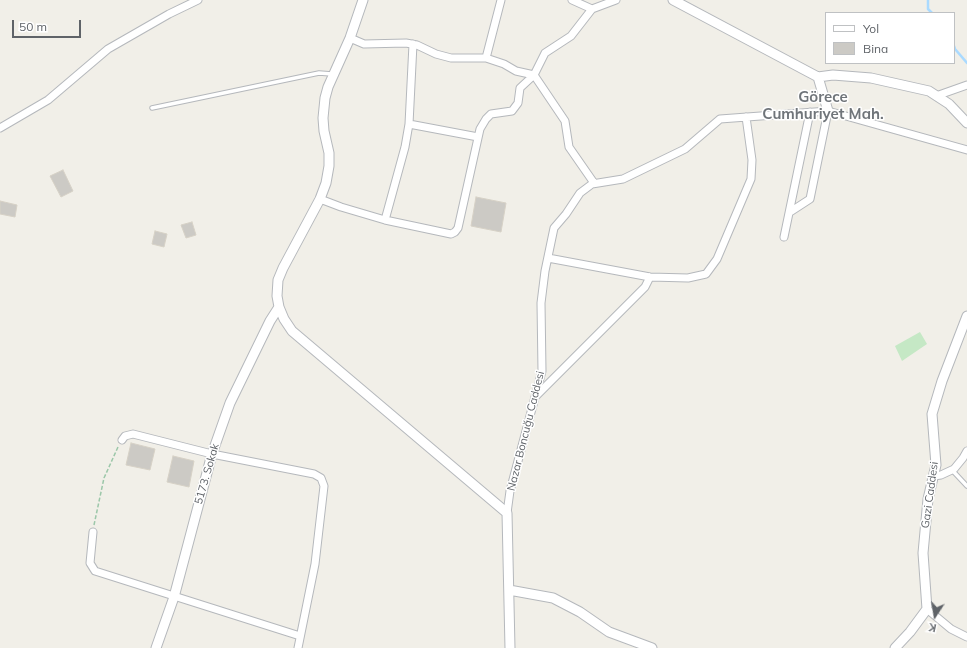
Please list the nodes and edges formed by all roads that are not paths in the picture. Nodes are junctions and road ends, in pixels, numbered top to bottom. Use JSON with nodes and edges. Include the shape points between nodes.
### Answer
{"nodes":[{"id":1,"x":198,"y":0,"type":"edge"},
{"id":2,"x":363,"y":0,"type":"edge"},
{"id":3,"x":501,"y":0,"type":"edge"},
{"id":4,"x":572,"y":0,"type":"edge"},
{"id":5,"x":616,"y":0,"type":"edge"},
{"id":6,"x":673,"y":0,"type":"edge"},
{"id":7,"x":592,"y":9,"type":"junction"},
{"id":8,"x":350,"y":38,"type":"junction"},
{"id":9,"x":413,"y":44,"type":"junction"},
{"id":10,"x":486,"y":58,"type":"junction"},
{"id":11,"x":333,"y":74,"type":"junction"},
{"id":12,"x":534,"y":75,"type":"junction"},
{"id":13,"x":818,"y":77,"type":"junction"},
{"id":14,"x":967,"y":85,"type":"edge"},
{"id":15,"x":936,"y":96,"type":"junction"},
{"id":16,"x":152,"y":108,"type":"dead end"},
{"id":17,"x":828,"y":111,"type":"junction"},
{"id":18,"x":810,"y":112,"type":"junction"},
{"id":19,"x":746,"y":117,"type":"junction"},
{"id":20,"x":967,"y":123,"type":"edge"},
{"id":21,"x":409,"y":124,"type":"junction"},
{"id":22,"x":0,"y":128,"type":"edge"},
{"id":23,"x":478,"y":137,"type":"junction"},
{"id":24,"x":967,"y":150,"type":"edge"},
{"id":25,"x":594,"y":183,"type":"junction"},
{"id":26,"x":320,"y":199,"type":"junction"},
{"id":27,"x":790,"y":212,"type":"junction"},
{"id":28,"x":385,"y":220,"type":"junction"},
{"id":29,"x":784,"y":237,"type":"dead end"},
{"id":30,"x":548,"y":258,"type":"junction"},
{"id":31,"x":650,"y":277,"type":"junction"},
{"id":32,"x":279,"y":307,"type":"junction"},
{"id":33,"x":967,"y":316,"type":"edge"},
{"id":34,"x":535,"y":397,"type":"junction"},
{"id":35,"x":122,"y":440,"type":"road end"},
{"id":36,"x":967,"y":451,"type":"edge"},
{"id":37,"x":212,"y":454,"type":"junction"},
{"id":38,"x":952,"y":470,"type":"junction"},
{"id":39,"x":934,"y":476,"type":"junction"},
{"id":40,"x":967,"y":486,"type":"edge"},
{"id":41,"x":507,"y":513,"type":"junction"},
{"id":42,"x":92,"y":532,"type":"road end"},
{"id":43,"x":508,"y":590,"type":"junction"},
{"id":44,"x":174,"y":597,"type":"junction"},
{"id":45,"x":927,"y":609,"type":"junction"},
{"id":46,"x":300,"y":636,"type":"junction"},
{"id":47,"x":967,"y":636,"type":"edge"},
{"id":48,"x":156,"y":648,"type":"edge"},
{"id":49,"x":298,"y":648,"type":"edge"},
{"id":50,"x":510,"y":648,"type":"edge"},
{"id":51,"x":652,"y":648,"type":"edge"},
{"id":52,"x":895,"y":648,"type":"edge"}],
"edges":[{"from":1,"to":22,"type":"street","via":[[108,49],[48,100]]},
{"from":2,"to":8,"type":"street"},
{"from":3,"to":10,"type":"street"},
{"from":4,"to":7,"type":"street"},
{"from":5,"to":7,"type":"street"},
{"from":6,"to":13,"type":"street"},
{"from":7,"to":12,"type":"street","via":[[572,36],[545,53]]},
{"from":8,"to":9,"type":"street","via":[[364,44]]},
{"from":8,"to":11,"type":"street"},
{"from":9,"to":10,"type":"street","via":[[450,58]]},
{"from":9,"to":21,"type":"street"},
{"from":10,"to":12,"type":"street","via":[[516,71]]},
{"from":11,"to":16,"type":"lane","via":[[319,73]]},
{"from":11,"to":26,"type":"street","via":[[323,107],[329,166]]},
{"from":12,"to":23,"type":"street","via":[[520,88],[518,103],[512,110],[491,114],[480,129]]},
{"from":12,"to":25,"type":"street","via":[[565,121],[569,147]]},
{"from":13,"to":15,"type":"street","via":[[833,75],[871,78],[929,91]]},
{"from":13,"to":17,"type":"street"},
{"from":14,"to":15,"type":"street"},
{"from":15,"to":20,"type":"street","via":[[949,104]]},
{"from":17,"to":18,"type":"street"},
{"from":17,"to":24,"type":"street"},
{"from":17,"to":27,"type":"street","via":[[810,199]]},
{"from":18,"to":19,"type":"street"},
{"from":18,"to":27,"type":"street"},
{"from":19,"to":25,"type":"street","via":[[720,119],[685,149],[623,179]]},
{"from":19,"to":31,"type":"street","via":[[752,160],[751,179],[716,259],[706,274],[688,278]]},
{"from":21,"to":23,"type":"street"},
{"from":21,"to":28,"type":"street"},
{"from":23,"to":28,"type":"street","via":[[455,232],[451,234]]},
{"from":25,"to":30,"type":"street","name":"Nazar Boncuğu Caddesi","via":[[580,193],[554,228]]},
{"from":26,"to":28,"type":"street","via":[[341,208]]},
{"from":26,"to":32,"type":"street","via":[[278,280]]},
{"from":27,"to":29,"type":"street"},
{"from":30,"to":31,"type":"street"},
{"from":30,"to":34,"type":"street","name":"Nazar Boncuğu Caddesi","via":[[541,303],[542,371]]},
{"from":31,"to":34,"type":"street","via":[[645,287]]},
{"from":32,"to":37,"type":"street","name":"5173. Sokak","via":[[230,404]]},
{"from":32,"to":41,"type":"street","via":[[292,331]]},
{"from":33,"to":39,"type":"street","name":"Gazi Caddesi","via":[[932,414],[936,465]]},
{"from":34,"to":41,"type":"street","name":"Nazar Boncuğu Caddesi","via":[[510,491]]},
{"from":35,"to":37,"type":"street","via":[[125,436],[133,434]]},
{"from":36,"to":38,"type":"street"},
{"from":37,"to":44,"type":"street","name":"5173. Sokak"},
{"from":37,"to":46,"type":"street","via":[[314,474],[321,478],[324,486],[315,564]]},
{"from":38,"to":39,"type":"street"},
{"from":38,"to":40,"type":"lane"},
{"from":39,"to":45,"type":"street","name":"Gazi Caddesi","via":[[928,499],[923,553]]},
{"from":41,"to":43,"type":"street","name":"Nazar Boncuğu Caddesi"},
{"from":42,"to":44,"type":"street","via":[[90,563],[95,571]]},
{"from":43,"to":50,"type":"street","name":"Nazar Boncuğu Caddesi"},
{"from":43,"to":51,"type":"street","via":[[553,598],[580,612],[609,632]]},
{"from":44,"to":46,"type":"street"},
{"from":44,"to":48,"type":"street","name":"5173. Sokak"},
{"from":45,"to":47,"type":"street","via":[[951,629]]},
{"from":45,"to":52,"type":"street"},
{"from":46,"to":49,"type":"street"}]}
